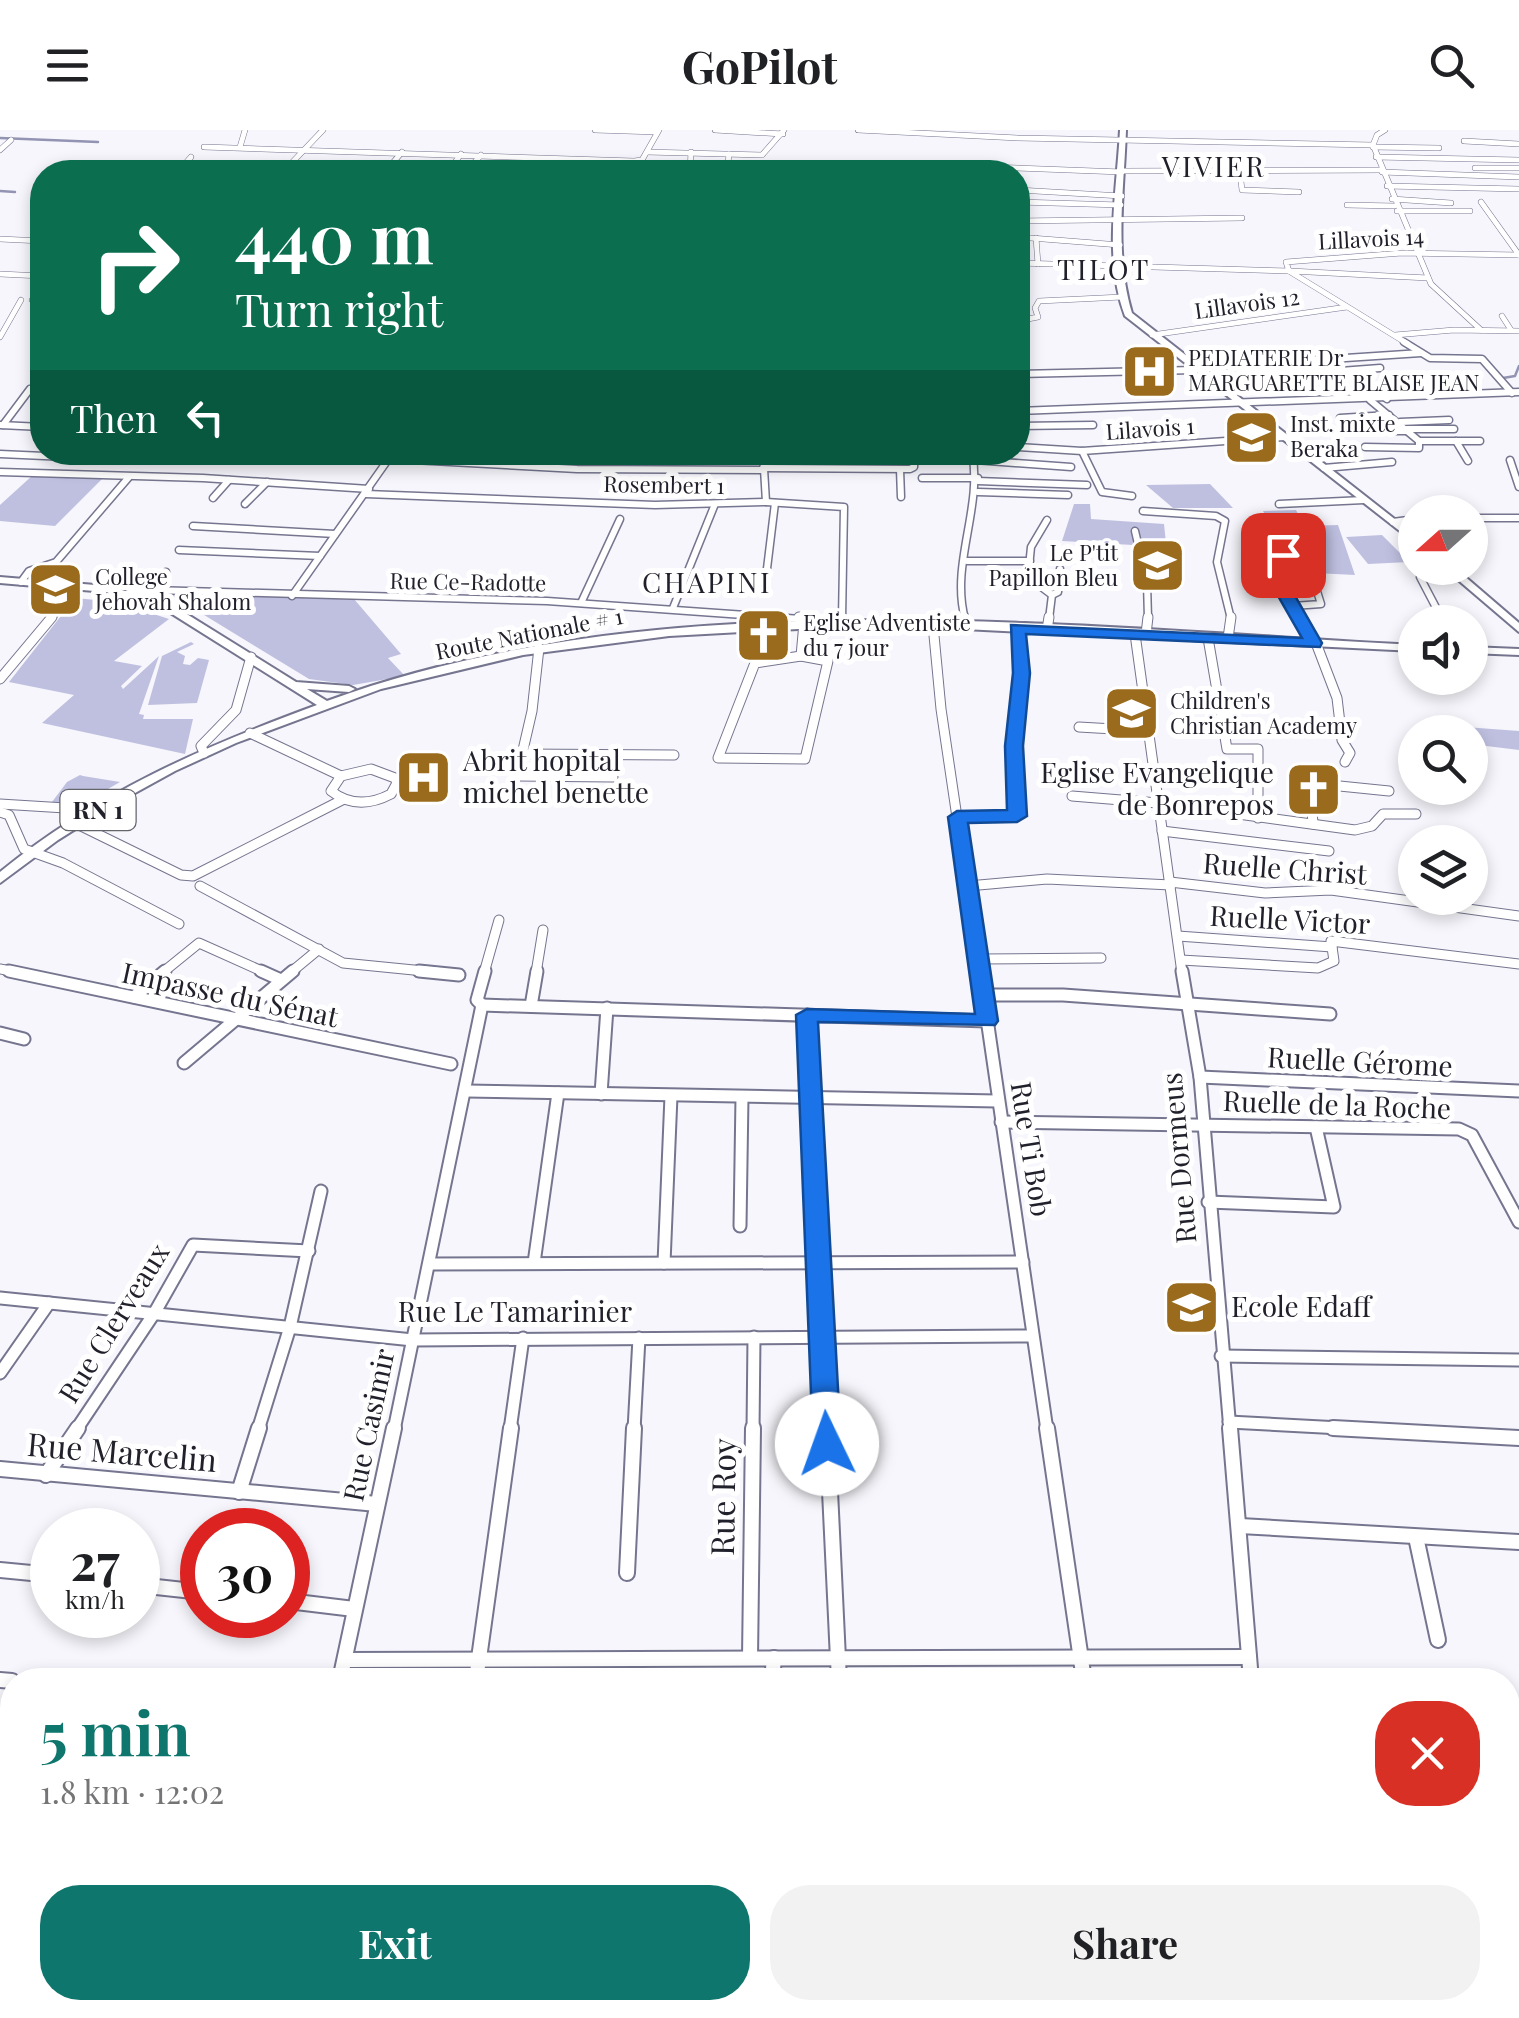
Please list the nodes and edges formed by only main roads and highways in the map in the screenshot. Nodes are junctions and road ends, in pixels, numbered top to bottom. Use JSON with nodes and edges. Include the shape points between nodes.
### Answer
{"nodes":[{"id":1,"x":1122,"y":134,"type":"edge"},
{"id":2,"x":1398,"y":526,"type":"edge"},
{"id":3,"x":0,"y":580,"type":"edge"},
{"id":4,"x":1470,"y":585,"type":"edge"},
{"id":5,"x":1516,"y":623,"type":"edge"},
{"id":6,"x":1398,"y":647,"type":"edge"},
{"id":7,"x":1488,"y":651,"type":"edge"},
{"id":8,"x":1519,"y":652,"type":"edge"},
{"id":9,"x":294,"y":684,"type":"junction"},
{"id":10,"x":369,"y":688,"type":"junction"},
{"id":11,"x":322,"y":704,"type":"junction"},
{"id":12,"x":277,"y":721,"type":"junction"},
{"id":13,"x":0,"y":879,"type":"edge"}],
"edges":[{"from":1,"to":2,"type":"main road","via":[[1120,268],[1128,314]]},
{"from":3,"to":9,"type":"main road","via":[[128,594],[179,612]]},
{"from":4,"to":5,"type":"main road"},
{"from":6,"to":10,"type":"main road","name":"Route Nationale # 1","number":"RN 1","via":[[804,623],[670,630],[539,648]]},
{"from":7,"to":8,"type":"main road"},
{"from":9,"to":10,"type":"main road"},
{"from":9,"to":11,"type":"main road"},
{"from":9,"to":12,"type":"main road","via":[[300,699]]},
{"from":10,"to":11,"type":"main road","name":"Route Nationale # 1","number":"RN 1"},
{"from":11,"to":12,"type":"main road","name":"Route Nationale # 1","number":"RN 1"},
{"from":12,"to":13,"type":"main road","name":"Route Nationale # 1","number":"RN 1","via":[[75,823]]}]}
